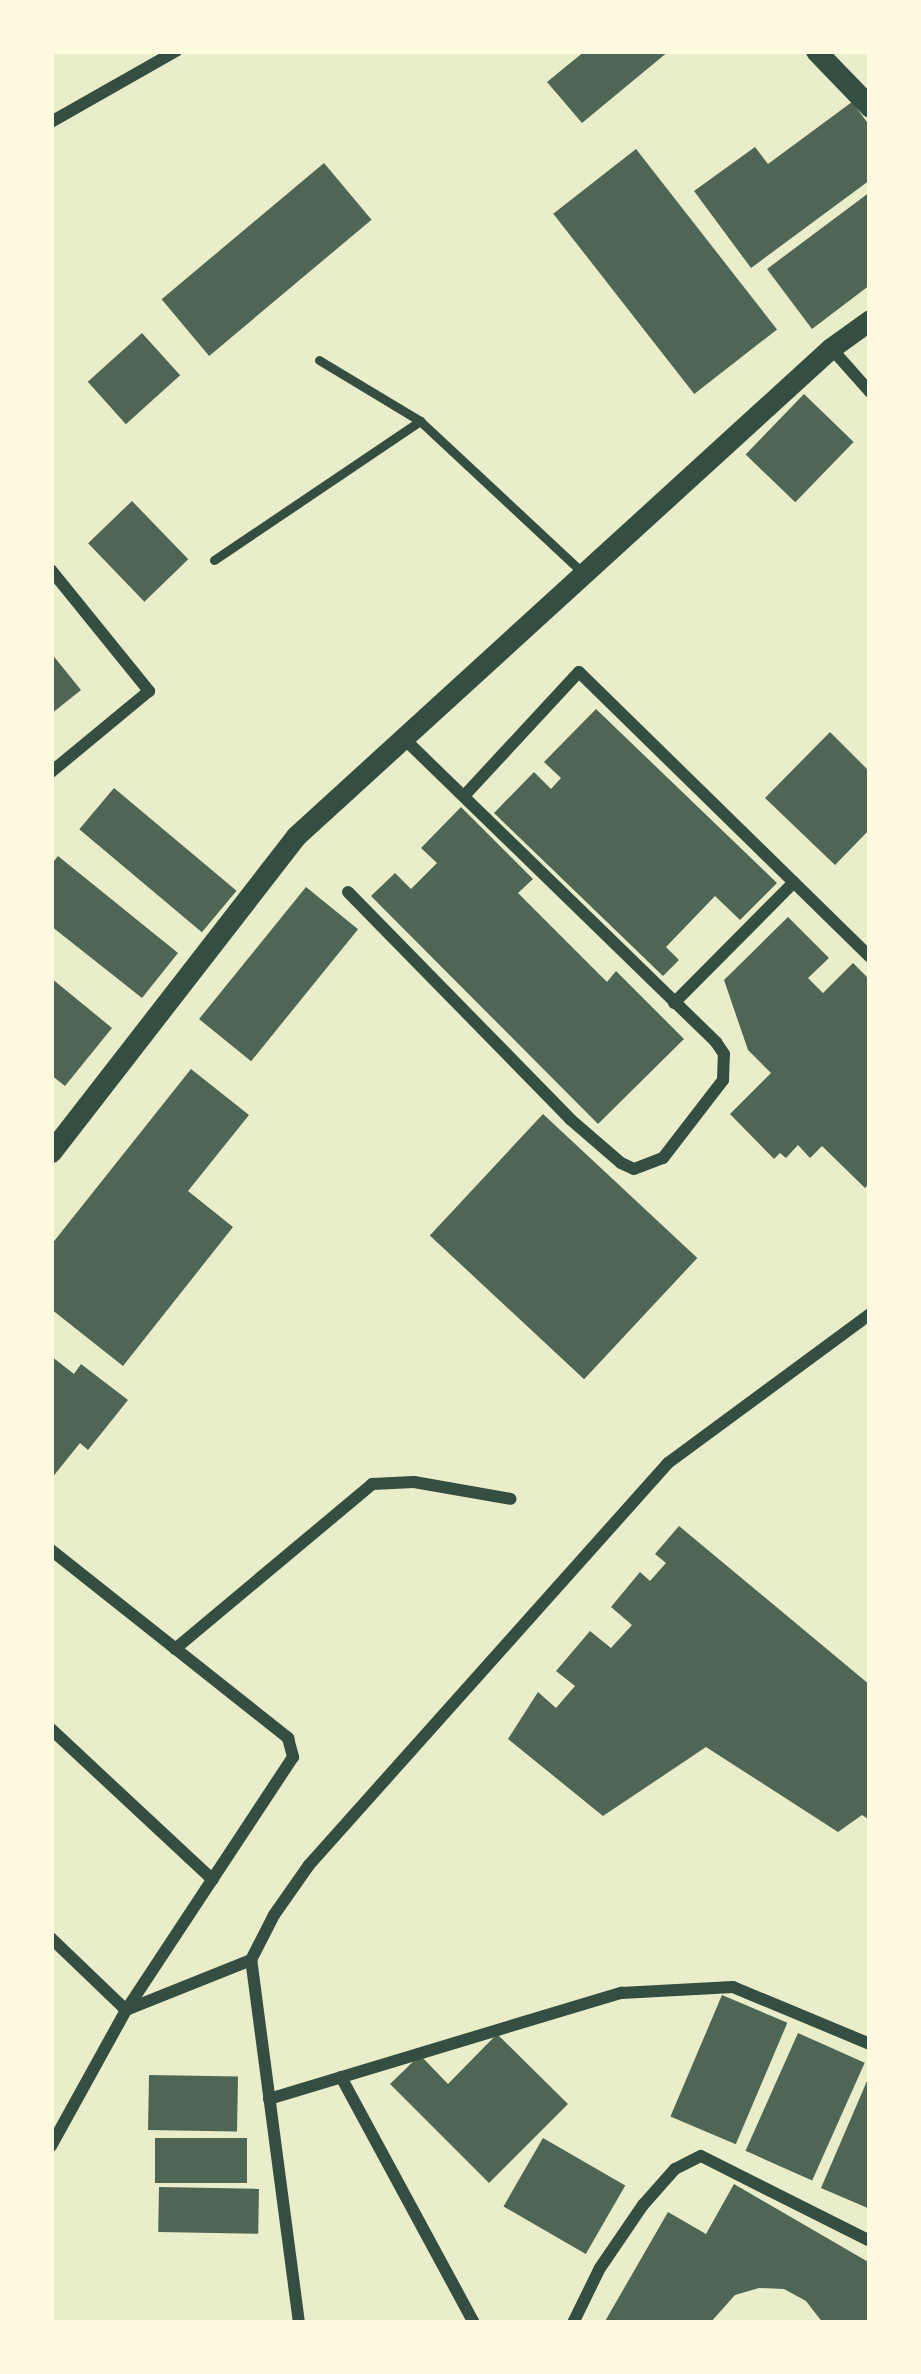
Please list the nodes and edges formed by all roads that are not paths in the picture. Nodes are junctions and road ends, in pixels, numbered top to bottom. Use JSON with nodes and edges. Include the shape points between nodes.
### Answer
{"nodes":[{"id":1,"x":176,"y":51,"type":"edge"},
{"id":2,"x":816,"y":51,"type":"edge"},
{"id":3,"x":870,"y":107,"type":"edge"},
{"id":4,"x":51,"y":122,"type":"edge"},
{"id":5,"x":870,"y":320,"type":"edge"},
{"id":6,"x":831,"y":348,"type":"junction"},
{"id":7,"x":319,"y":360,"type":"dead end"},
{"id":8,"x":870,"y":392,"type":"edge"},
{"id":9,"x":420,"y":421,"type":"junction"},
{"id":10,"x":214,"y":560,"type":"dead end"},
{"id":11,"x":51,"y":570,"type":"edge"},
{"id":12,"x":582,"y":572,"type":"junction"},
{"id":13,"x":401,"y":736,"type":"junction"},
{"id":14,"x":51,"y":772,"type":"edge"},
{"id":15,"x":464,"y":796,"type":"junction"},
{"id":16,"x":794,"y":882,"type":"junction"},
{"id":17,"x":348,"y":892,"type":"dead end"},
{"id":18,"x":870,"y":957,"type":"edge"},
{"id":19,"x":674,"y":1003,"type":"junction"},
{"id":20,"x":51,"y":1152,"type":"edge"},
{"id":21,"x":870,"y":1314,"type":"edge"},
{"id":22,"x":512,"y":1499,"type":"dead end"},
{"id":23,"x":51,"y":1550,"type":"edge"},
{"id":24,"x":176,"y":1649,"type":"junction"},
{"id":25,"x":51,"y":1729,"type":"edge"},
{"id":26,"x":213,"y":1880,"type":"junction"},
{"id":27,"x":51,"y":1938,"type":"edge"},
{"id":28,"x":251,"y":1960,"type":"junction"},
{"id":29,"x":126,"y":2010,"type":"junction"},
{"id":30,"x":870,"y":2044,"type":"edge"},
{"id":31,"x":341,"y":2078,"type":"junction"},
{"id":32,"x":269,"y":2099,"type":"junction"},
{"id":33,"x":51,"y":2146,"type":"edge"},
{"id":34,"x":870,"y":2241,"type":"edge"},
{"id":35,"x":299,"y":2323,"type":"edge"},
{"id":36,"x":474,"y":2323,"type":"edge"},
{"id":37,"x":573,"y":2323,"type":"edge"}],
"edges":[{"from":1,"to":4,"type":"street"},
{"from":2,"to":3,"type":"street"},
{"from":5,"to":6,"type":"street"},
{"from":6,"to":8,"type":"street"},
{"from":6,"to":12,"type":"street"},
{"from":7,"to":9,"type":"lane"},
{"from":9,"to":10,"type":"lane"},
{"from":9,"to":12,"type":"lane"},
{"from":11,"to":14,"type":"street","via":[[149,691]]},
{"from":12,"to":13,"type":"street"},
{"from":13,"to":15,"type":"street"},
{"from":13,"to":20,"type":"street","via":[[296,836]]},
{"from":15,"to":16,"type":"street","via":[[579,672]]},
{"from":15,"to":19,"type":"street"},
{"from":16,"to":18,"type":"street"},
{"from":16,"to":19,"type":"street"},
{"from":17,"to":19,"type":"street","via":[[570,1119],[634,1169],[663,1158],[723,1080],[716,1042]]},
{"from":21,"to":28,"type":"street","via":[[668,1463],[309,1865]]},
{"from":22,"to":24,"type":"street","via":[[414,1482],[372,1484]]},
{"from":23,"to":24,"type":"street"},
{"from":24,"to":26,"type":"street","via":[[288,1738],[293,1757]]},
{"from":25,"to":26,"type":"street"},
{"from":26,"to":29,"type":"street"},
{"from":27,"to":29,"type":"street"},
{"from":28,"to":29,"type":"street"},
{"from":28,"to":32,"type":"street"},
{"from":29,"to":33,"type":"street"},
{"from":30,"to":31,"type":"street","via":[[733,1987],[621,1993]]},
{"from":31,"to":32,"type":"street"},
{"from":31,"to":36,"type":"street"},
{"from":32,"to":35,"type":"street"},
{"from":34,"to":37,"type":"street","via":[[700,2156],[675,2169],[643,2205]]}]}
